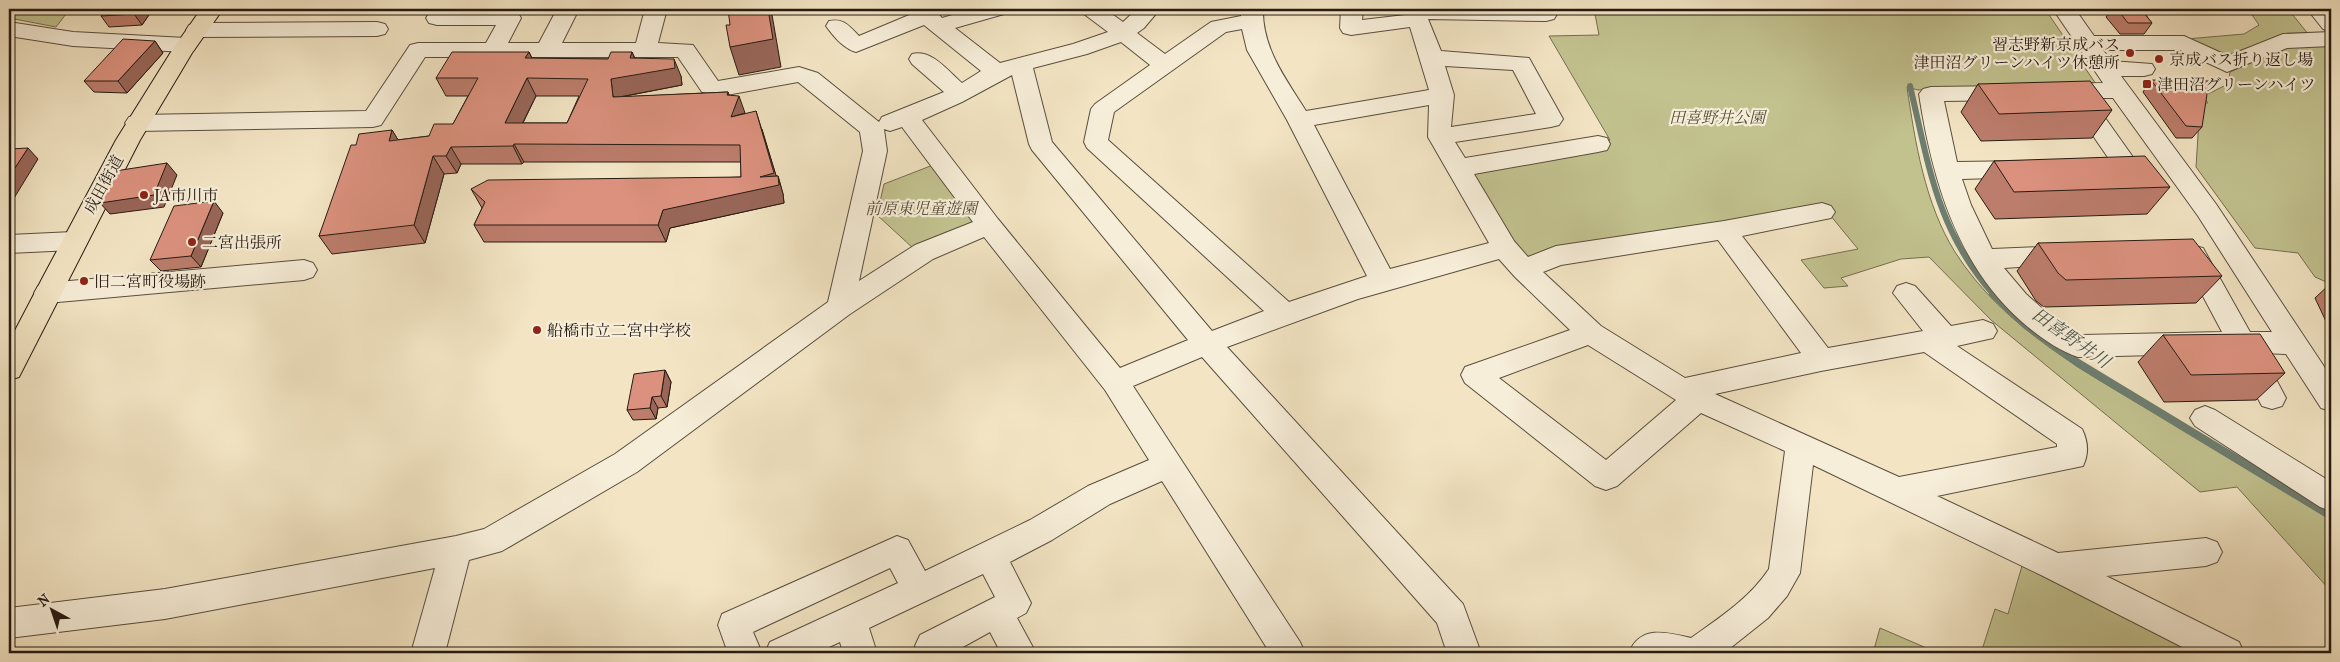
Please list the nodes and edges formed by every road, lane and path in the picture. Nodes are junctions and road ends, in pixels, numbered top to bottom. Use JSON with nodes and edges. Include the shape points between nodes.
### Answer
{"nodes":[{"id":1,"x":212,"y":9,"type":"edge"},
{"id":2,"x":442,"y":9,"type":"edge"},
{"id":3,"x":568,"y":9,"type":"edge"},
{"id":4,"x":656,"y":9,"type":"edge"},
{"id":5,"x":996,"y":9,"type":"edge"},
{"id":6,"x":1092,"y":9,"type":"edge"},
{"id":7,"x":1149,"y":9,"type":"edge"},
{"id":8,"x":1352,"y":9,"type":"edge"},
{"id":9,"x":2064,"y":9,"type":"edge"},
{"id":10,"x":2318,"y":9,"type":"edge"},
{"id":11,"x":1415,"y":13,"type":"edge"},
{"id":12,"x":1546,"y":14,"type":"dead end"},
{"id":13,"x":1252,"y":15,"type":"edge"},
{"id":14,"x":930,"y":16,"type":"edge"},
{"id":15,"x":2331,"y":24,"type":"edge"},
{"id":16,"x":837,"y":26,"type":"dead end"},
{"id":17,"x":9,"y":29,"type":"edge"},
{"id":18,"x":376,"y":29,"type":"dead end"},
{"id":19,"x":1124,"y":33,"type":"junction"},
{"id":20,"x":191,"y":37,"type":"junction"},
{"id":21,"x":2331,"y":39,"type":"edge"},
{"id":22,"x":2086,"y":43,"type":"junction"},
{"id":23,"x":493,"y":50,"type":"junction"},
{"id":24,"x":547,"y":50,"type":"junction"},
{"id":25,"x":645,"y":50,"type":"junction"},
{"id":26,"x":1432,"y":58,"type":"junction"},
{"id":27,"x":920,"y":59,"type":"dead end"},
{"id":28,"x":1165,"y":65,"type":"junction"},
{"id":29,"x":1009,"y":68,"type":"junction"},
{"id":30,"x":2104,"y":68,"type":"junction"},
{"id":31,"x":2144,"y":69,"type":"dead end"},
{"id":32,"x":2120,"y":90,"type":"junction"},
{"id":33,"x":2074,"y":91,"type":"junction"},
{"id":34,"x":960,"y":94,"type":"junction"},
{"id":35,"x":1442,"y":95,"type":"junction"},
{"id":36,"x":907,"y":117,"type":"junction"},
{"id":37,"x":1299,"y":120,"type":"junction"},
{"id":38,"x":137,"y":123,"type":"junction"},
{"id":39,"x":872,"y":128,"type":"junction"},
{"id":40,"x":1440,"y":137,"type":"junction"},
{"id":41,"x":1598,"y":144,"type":"dead end"},
{"id":42,"x":1458,"y":168,"type":"junction"},
{"id":43,"x":2080,"y":168,"type":"edge"},
{"id":44,"x":2052,"y":169,"type":"edge"},
{"id":45,"x":1947,"y":171,"type":"junction"},
{"id":46,"x":1822,"y":212,"type":"dead end"},
{"id":47,"x":989,"y":225,"type":"junction"},
{"id":48,"x":1724,"y":230,"type":"junction"},
{"id":49,"x":72,"y":241,"type":"junction"},
{"id":50,"x":9,"y":244,"type":"edge"},
{"id":51,"x":1505,"y":248,"type":"junction"},
{"id":52,"x":2087,"y":254,"type":"edge"},
{"id":53,"x":2194,"y":255,"type":"edge"},
{"id":54,"x":1983,"y":259,"type":"junction"},
{"id":55,"x":304,"y":270,"type":"dead end"},
{"id":56,"x":1524,"y":270,"type":"junction"},
{"id":57,"x":1383,"y":281,"type":"junction"},
{"id":58,"x":47,"y":293,"type":"junction"},
{"id":59,"x":1906,"y":294,"type":"dead end"},
{"id":60,"x":840,"y":306,"type":"junction"},
{"id":61,"x":1286,"y":314,"type":"junction"},
{"id":62,"x":1983,"y":331,"type":"dead end"},
{"id":63,"x":1591,"y":333,"type":"junction"},
{"id":64,"x":1937,"y":339,"type":"junction"},
{"id":65,"x":2242,"y":342,"type":"junction"},
{"id":66,"x":1206,"y":343,"type":"junction"},
{"id":67,"x":2296,"y":344,"type":"junction"},
{"id":68,"x":1821,"y":360,"type":"junction"},
{"id":69,"x":9,"y":369,"type":"edge"},
{"id":70,"x":1115,"y":382,"type":"junction"},
{"id":71,"x":1690,"y":394,"type":"junction"},
{"id":72,"x":2272,"y":398,"type":"edge"},
{"id":73,"x":2331,"y":400,"type":"edge"},
{"id":74,"x":2205,"y":418,"type":"dead end"},
{"id":75,"x":1800,"y":445,"type":"junction"},
{"id":76,"x":1168,"y":465,"type":"junction"},
{"id":77,"x":1895,"y":491,"type":"junction"},
{"id":78,"x":2331,"y":498,"type":"edge"},
{"id":79,"x":456,"y":550,"type":"junction"},
{"id":80,"x":2206,"y":552,"type":"dead end"},
{"id":81,"x":990,"y":556,"type":"junction"},
{"id":82,"x":2056,"y":567,"type":"junction"},
{"id":83,"x":918,"y":590,"type":"junction"},
{"id":84,"x":997,"y":613,"type":"junction"},
{"id":85,"x":851,"y":621,"type":"junction"},
{"id":86,"x":9,"y":623,"type":"edge"},
{"id":87,"x":428,"y":653,"type":"edge"},
{"id":88,"x":745,"y":653,"type":"edge"},
{"id":89,"x":782,"y":653,"type":"edge"},
{"id":90,"x":860,"y":653,"type":"edge"},
{"id":91,"x":935,"y":653,"type":"edge"},
{"id":92,"x":1020,"y":653,"type":"edge"},
{"id":93,"x":1288,"y":653,"type":"edge"},
{"id":94,"x":1464,"y":653,"type":"edge"},
{"id":95,"x":1646,"y":653,"type":"edge"},
{"id":96,"x":1690,"y":653,"type":"edge"},
{"id":97,"x":1697,"y":653,"type":"edge"},
{"id":98,"x":2227,"y":653,"type":"edge"}],
"edges":[{"from":1,"to":20,"type":"highway","name":"成田街道"},
{"from":2,"to":23,"type":"street","via":[[437,18],[510,18]]},
{"from":3,"to":24,"type":"street"},
{"from":4,"to":25,"type":"street"},
{"from":5,"to":14,"type":"street"},
{"from":6,"to":19,"type":"street"},
{"from":7,"to":19,"type":"street","via":[[1141,21]]},
{"from":8,"to":11,"type":"street","via":[[1351,28]]},
{"from":9,"to":22,"type":"street"},
{"from":10,"to":15,"type":"street"},
{"from":11,"to":12,"type":"street"},
{"from":11,"to":26,"type":"street"},
{"from":13,"to":28,"type":"street","via":[[1219,27]]},
{"from":13,"to":37,"type":"street","via":[[1258,50]]},
{"from":14,"to":16,"type":"street","via":[[856,45]]},
{"from":14,"to":29,"type":"street"},
{"from":17,"to":20,"type":"street","via":[[73,39]]},
{"from":18,"to":20,"type":"street"},
{"from":19,"to":28,"type":"street"},
{"from":19,"to":29,"type":"street","via":[[1074,51]]},
{"from":20,"to":38,"type":"highway","name":"成田街道"},
{"from":21,"to":22,"type":"street","via":[[2283,41],[2228,65],[2184,43]]},
{"from":22,"to":30,"type":"street"},
{"from":23,"to":24,"type":"street"},
{"from":23,"to":38,"type":"street","via":[[418,50],[373,119]]},
{"from":24,"to":25,"type":"street"},
{"from":25,"to":39,"type":"street","via":[[685,50],[710,87],[721,89],[799,74],[810,78]]},
{"from":26,"to":35,"type":"street"},
{"from":26,"to":40,"type":"street","via":[[1521,63],[1551,119]]},
{"from":27,"to":34,"type":"street"},
{"from":28,"to":61,"type":"street","via":[[1103,109],[1096,142]]},
{"from":29,"to":34,"type":"street"},
{"from":29,"to":66,"type":"street","via":[[1041,144]]},
{"from":30,"to":31,"type":"street"},
{"from":30,"to":32,"type":"street"},
{"from":32,"to":33,"type":"street"},
{"from":32,"to":67,"type":"street","via":[[2207,210]]},
{"from":33,"to":43,"type":"street","via":[[2128,167]]},
{"from":33,"to":45,"type":"street","via":[[1931,94]]},
{"from":34,"to":36,"type":"street"},
{"from":35,"to":37,"type":"street"},
{"from":35,"to":40,"type":"street"},
{"from":36,"to":39,"type":"street"},
{"from":36,"to":47,"type":"street"},
{"from":37,"to":57,"type":"street"},
{"from":38,"to":49,"type":"highway","name":"成田街道"},
{"from":39,"to":60,"type":"street","via":[[875,151]]},
{"from":40,"to":42,"type":"street"},
{"from":41,"to":42,"type":"street"},
{"from":42,"to":51,"type":"street"},
{"from":44,"to":45,"type":"street"},
{"from":45,"to":54,"type":"street","via":[[1954,198]]},
{"from":46,"to":48,"type":"street"},
{"from":47,"to":60,"type":"street","via":[[924,252]]},
{"from":47,"to":70,"type":"street"},
{"from":48,"to":56,"type":"street","via":[[1556,256]]},
{"from":48,"to":68,"type":"street"},
{"from":49,"to":50,"type":"street"},
{"from":49,"to":58,"type":"highway","name":"成田街道"},
{"from":51,"to":56,"type":"street"},
{"from":51,"to":57,"type":"street"},
{"from":52,"to":54,"type":"street"},
{"from":53,"to":65,"type":"street"},
{"from":54,"to":65,"type":"street","via":[[2023,308],[2062,338],[2078,346]]},
{"from":55,"to":58,"type":"street"},
{"from":56,"to":63,"type":"street"},
{"from":57,"to":61,"type":"street"},
{"from":58,"to":69,"type":"highway","name":"成田街道"},
{"from":59,"to":64,"type":"street"},
{"from":60,"to":79,"type":"street","via":[[626,463],[491,541]]},
{"from":61,"to":66,"type":"street"},
{"from":62,"to":64,"type":"street"},
{"from":63,"to":71,"type":"street"},
{"from":63,"to":71,"type":"street","via":[[1475,374],[1606,477]]},
{"from":64,"to":68,"type":"street"},
{"from":64,"to":77,"type":"street","via":[[2072,438],[2072,457]]},
{"from":65,"to":67,"type":"street"},
{"from":65,"to":72,"type":"street"},
{"from":66,"to":70,"type":"street"},
{"from":66,"to":94,"type":"street","via":[[1451,615]]},
{"from":67,"to":73,"type":"street"},
{"from":68,"to":71,"type":"street"},
{"from":70,"to":76,"type":"street"},
{"from":71,"to":75,"type":"street"},
{"from":74,"to":78,"type":"street"},
{"from":75,"to":77,"type":"street"},
{"from":75,"to":97,"type":"street","via":[[1784,573],[1752,612]]},
{"from":76,"to":81,"type":"street","via":[[1099,495],[1042,530]]},
{"from":76,"to":93,"type":"street"},
{"from":77,"to":82,"type":"street"},
{"from":79,"to":86,"type":"street","via":[[165,604]]},
{"from":79,"to":87,"type":"street"},
{"from":80,"to":82,"type":"street"},
{"from":81,"to":83,"type":"street"},
{"from":81,"to":84,"type":"street","via":[[1015,603]]},
{"from":82,"to":98,"type":"street"},
{"from":83,"to":85,"type":"street"},
{"from":83,"to":88,"type":"street","via":[[897,550],[734,625]]},
{"from":84,"to":91,"type":"street","via":[[932,646]]},
{"from":84,"to":92,"type":"street"},
{"from":85,"to":89,"type":"street"},
{"from":85,"to":90,"type":"street"},
{"from":95,"to":96,"type":"street","via":[[1654,647]]}]}
